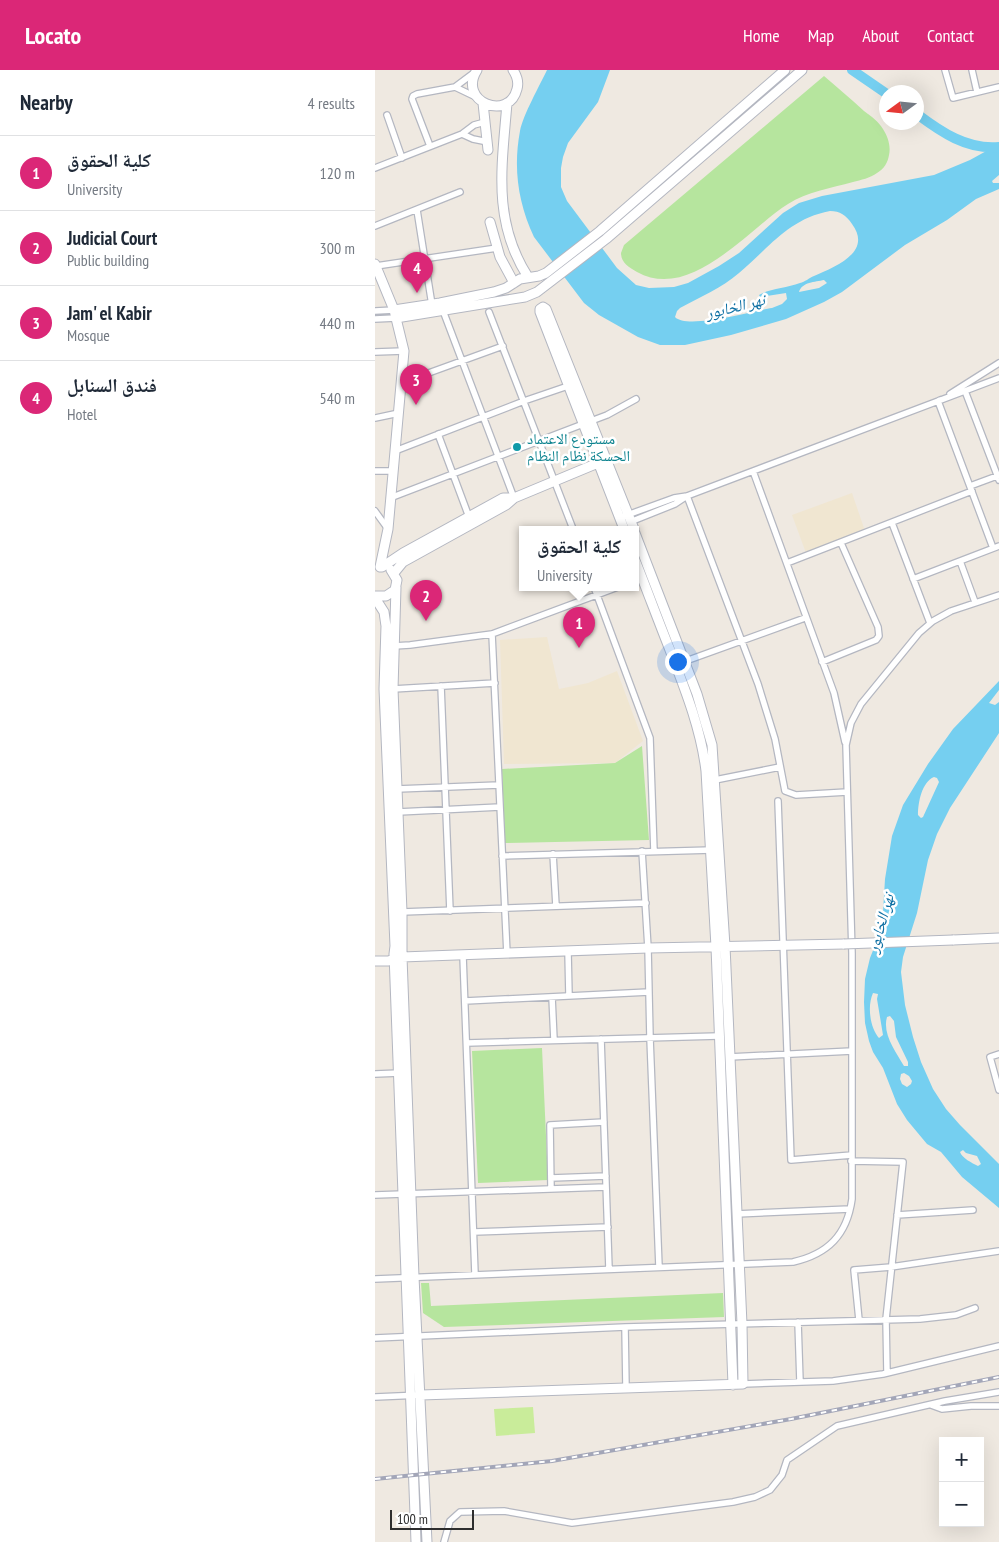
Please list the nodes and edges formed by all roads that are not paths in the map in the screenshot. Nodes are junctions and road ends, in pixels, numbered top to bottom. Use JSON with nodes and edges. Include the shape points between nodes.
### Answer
{"nodes":[{"id":1,"x":513,"y":70,"type":"edge"},
{"id":2,"x":785,"y":70,"type":"edge"},
{"id":3,"x":803,"y":70,"type":"edge"},
{"id":4,"x":945,"y":70,"type":"edge"},
{"id":5,"x":972,"y":70,"type":"edge"},
{"id":6,"x":476,"y":71,"type":"edge"},
{"id":7,"x":455,"y":87,"type":"junction"},
{"id":8,"x":999,"y":87,"type":"edge"},
{"id":9,"x":977,"y":92,"type":"junction"},
{"id":10,"x":480,"y":100,"type":"junction"},
{"id":11,"x":507,"y":103,"type":"junction"},
{"id":12,"x":387,"y":115,"type":"dead end"},
{"id":13,"x":485,"y":122,"type":"junction"},
{"id":14,"x":462,"y":134,"type":"junction"},
{"id":15,"x":430,"y":146,"type":"junction"},
{"id":16,"x":488,"y":146,"type":"joint"},
{"id":17,"x":401,"y":158,"type":"junction"},
{"id":18,"x":375,"y":168,"type":"edge"},
{"id":19,"x":460,"y":192,"type":"dead end"},
{"id":20,"x":417,"y":210,"type":"junction"},
{"id":21,"x":613,"y":219,"type":"junction"},
{"id":22,"x":490,"y":222,"type":"dead end"},
{"id":23,"x":375,"y":226,"type":"edge"},
{"id":24,"x":620,"y":227,"type":"junction"},
{"id":25,"x":497,"y":248,"type":"junction"},
{"id":26,"x":425,"y":259,"type":"junction"},
{"id":27,"x":375,"y":265,"type":"edge"},
{"id":28,"x":528,"y":277,"type":"junction"},
{"id":29,"x":514,"y":283,"type":"junction"},
{"id":30,"x":438,"y":306,"type":"junction"},
{"id":31,"x":375,"y":311,"type":"edge"},
{"id":32,"x":489,"y":312,"type":"dead end"},
{"id":33,"x":395,"y":314,"type":"junction"},
{"id":34,"x":375,"y":319,"type":"edge"},
{"id":35,"x":503,"y":346,"type":"junction"},
{"id":36,"x":404,"y":351,"type":"junction"},
{"id":37,"x":375,"y":352,"type":"edge"},
{"id":38,"x":461,"y":361,"type":"junction"},
{"id":39,"x":999,"y":363,"type":"edge"},
{"id":40,"x":999,"y":378,"type":"edge"},
{"id":41,"x":401,"y":383,"type":"junction"},
{"id":42,"x":569,"y":386,"type":"junction"},
{"id":43,"x":965,"y":391,"type":"junction"},
{"id":44,"x":636,"y":399,"type":"dead end"},
{"id":45,"x":524,"y":401,"type":"junction"},
{"id":46,"x":938,"y":401,"type":"junction"},
{"id":47,"x":399,"y":413,"type":"junction"},
{"id":48,"x":482,"y":417,"type":"junction"},
{"id":49,"x":375,"y":418,"type":"edge"},
{"id":50,"x":587,"y":422,"type":"junction"},
{"id":51,"x":438,"y":434,"type":"junction"},
{"id":52,"x":539,"y":441,"type":"junction"},
{"id":53,"x":395,"y":450,"type":"junction"},
{"id":54,"x":498,"y":457,"type":"junction"},
{"id":55,"x":598,"y":463,"type":"junction"},
{"id":56,"x":753,"y":470,"type":"junction"},
{"id":57,"x":375,"y":471,"type":"edge"},
{"id":58,"x":393,"y":471,"type":"junction"},
{"id":59,"x":452,"y":474,"type":"junction"},
{"id":60,"x":998,"y":478,"type":"edge"},
{"id":61,"x":555,"y":481,"type":"junction"},
{"id":62,"x":971,"y":489,"type":"junction"},
{"id":63,"x":687,"y":496,"type":"junction"},
{"id":64,"x":390,"y":498,"type":"junction"},
{"id":65,"x":514,"y":498,"type":"junction"},
{"id":66,"x":375,"y":511,"type":"edge"},
{"id":67,"x":469,"y":517,"type":"junction"},
{"id":68,"x":626,"y":523,"type":"edge"},
{"id":69,"x":892,"y":523,"type":"junction"},
{"id":70,"x":572,"y":526,"type":"edge"},
{"id":71,"x":387,"y":529,"type":"junction"},
{"id":72,"x":841,"y":543,"type":"junction"},
{"id":73,"x":639,"y":544,"type":"edge"},
{"id":74,"x":996,"y":547,"type":"edge"},
{"id":75,"x":960,"y":561,"type":"junction"},
{"id":76,"x":787,"y":563,"type":"junction"},
{"id":77,"x":379,"y":567,"type":"edge"},
{"id":78,"x":394,"y":573,"type":"junction"},
{"id":79,"x":639,"y":579,"type":"edge"},
{"id":80,"x":913,"y":579,"type":"junction"},
{"id":81,"x":393,"y":590,"type":"junction"},
{"id":82,"x":596,"y":591,"type":"edge"},
{"id":83,"x":608,"y":591,"type":"edge"},
{"id":84,"x":597,"y":595,"type":"junction"},
{"id":85,"x":999,"y":595,"type":"edge"},
{"id":86,"x":975,"y":602,"type":"junction"},
{"id":87,"x":376,"y":603,"type":"edge"},
{"id":88,"x":805,"y":618,"type":"junction"},
{"id":89,"x":930,"y":623,"type":"junction"},
{"id":90,"x":493,"y":634,"type":"junction"},
{"id":91,"x":741,"y":640,"type":"junction"},
{"id":92,"x":394,"y":646,"type":"junction"},
{"id":93,"x":683,"y":662,"type":"junction"},
{"id":94,"x":822,"y":662,"type":"junction"},
{"id":95,"x":495,"y":683,"type":"junction"},
{"id":96,"x":441,"y":686,"type":"junction"},
{"id":97,"x":384,"y":689,"type":"edge"},
{"id":98,"x":846,"y":745,"type":"junction"},
{"id":99,"x":780,"y":768,"type":"junction"},
{"id":100,"x":715,"y":780,"type":"junction"},
{"id":101,"x":499,"y":785,"type":"junction"},
{"id":102,"x":445,"y":787,"type":"junction"},
{"id":103,"x":397,"y":789,"type":"junction"},
{"id":104,"x":847,"y":792,"type":"junction"},
{"id":105,"x":778,"y":801,"type":"dead end"},
{"id":106,"x":500,"y":807,"type":"junction"},
{"id":107,"x":446,"y":810,"type":"junction"},
{"id":108,"x":398,"y":812,"type":"junction"},
{"id":109,"x":654,"y":850,"type":"junction"},
{"id":110,"x":715,"y":850,"type":"junction"},
{"id":111,"x":642,"y":851,"type":"junction"},
{"id":112,"x":553,"y":854,"type":"junction"},
{"id":113,"x":502,"y":856,"type":"junction"},
{"id":114,"x":646,"y":903,"type":"junction"},
{"id":115,"x":556,"y":906,"type":"junction"},
{"id":116,"x":505,"y":909,"type":"junction"},
{"id":117,"x":450,"y":911,"type":"junction"},
{"id":118,"x":402,"y":912,"type":"junction"},
{"id":119,"x":999,"y":938,"type":"edge"},
{"id":120,"x":783,"y":945,"type":"junction"},
{"id":121,"x":721,"y":947,"type":"junction"},
{"id":122,"x":648,"y":948,"type":"junction"},
{"id":123,"x":568,"y":952,"type":"junction"},
{"id":124,"x":507,"y":954,"type":"junction"},
{"id":125,"x":463,"y":956,"type":"junction"},
{"id":126,"x":398,"y":958,"type":"junction"},
{"id":127,"x":375,"y":961,"type":"edge"},
{"id":128,"x":649,"y":992,"type":"junction"},
{"id":129,"x":569,"y":996,"type":"junction"},
{"id":130,"x":552,"y":997,"type":"junction"},
{"id":131,"x":465,"y":1001,"type":"junction"},
{"id":132,"x":719,"y":1036,"type":"junction"},
{"id":133,"x":649,"y":1038,"type":"junction"},
{"id":134,"x":601,"y":1039,"type":"junction"},
{"id":135,"x":554,"y":1040,"type":"junction"},
{"id":136,"x":467,"y":1042,"type":"junction"},
{"id":137,"x":852,"y":1051,"type":"junction"},
{"id":138,"x":787,"y":1054,"type":"junction"},
{"id":139,"x":999,"y":1054,"type":"edge"},
{"id":140,"x":729,"y":1057,"type":"junction"},
{"id":141,"x":402,"y":1072,"type":"junction"},
{"id":142,"x":375,"y":1074,"type":"edge"},
{"id":143,"x":999,"y":1090,"type":"edge"},
{"id":144,"x":604,"y":1122,"type":"junction"},
{"id":145,"x":851,"y":1158,"type":"junction"},
{"id":146,"x":606,"y":1176,"type":"junction"},
{"id":147,"x":551,"y":1178,"type":"junction"},
{"id":148,"x":606,"y":1187,"type":"junction"},
{"id":149,"x":551,"y":1189,"type":"junction"},
{"id":150,"x":472,"y":1192,"type":"junction"},
{"id":151,"x":407,"y":1194,"type":"junction"},
{"id":152,"x":375,"y":1195,"type":"edge"},
{"id":153,"x":850,"y":1209,"type":"junction"},
{"id":154,"x":973,"y":1210,"type":"dead end"},
{"id":155,"x":736,"y":1214,"type":"junction"},
{"id":156,"x":897,"y":1216,"type":"junction"},
{"id":157,"x":608,"y":1227,"type":"junction"},
{"id":158,"x":474,"y":1232,"type":"junction"},
{"id":159,"x":999,"y":1251,"type":"edge"},
{"id":160,"x":728,"y":1265,"type":"junction"},
{"id":161,"x":739,"y":1265,"type":"junction"},
{"id":162,"x":659,"y":1267,"type":"junction"},
{"id":163,"x":891,"y":1267,"type":"junction"},
{"id":164,"x":609,"y":1269,"type":"junction"},
{"id":165,"x":475,"y":1274,"type":"junction"},
{"id":166,"x":410,"y":1277,"type":"junction"},
{"id":167,"x":375,"y":1278,"type":"edge"},
{"id":168,"x":975,"y":1308,"type":"dead end"},
{"id":169,"x":885,"y":1318,"type":"junction"},
{"id":170,"x":859,"y":1320,"type":"junction"},
{"id":171,"x":798,"y":1322,"type":"junction"},
{"id":172,"x":731,"y":1324,"type":"junction"},
{"id":173,"x":741,"y":1324,"type":"junction"},
{"id":174,"x":625,"y":1327,"type":"junction"},
{"id":175,"x":413,"y":1337,"type":"junction"},
{"id":176,"x":375,"y":1338,"type":"edge"},
{"id":177,"x":999,"y":1346,"type":"edge"},
{"id":178,"x":887,"y":1373,"type":"junction"},
{"id":179,"x":800,"y":1382,"type":"junction"},
{"id":180,"x":743,"y":1384,"type":"junction"},
{"id":181,"x":733,"y":1385,"type":"junction"},
{"id":182,"x":626,"y":1388,"type":"junction"},
{"id":183,"x":999,"y":1392,"type":"edge"},
{"id":184,"x":411,"y":1395,"type":"junction"},
{"id":185,"x":421,"y":1395,"type":"junction"},
{"id":186,"x":375,"y":1397,"type":"edge"},
{"id":187,"x":931,"y":1404,"type":"junction"},
{"id":188,"x":999,"y":1406,"type":"edge"},
{"id":189,"x":416,"y":1542,"type":"edge"},
{"id":190,"x":427,"y":1542,"type":"edge"},
{"id":191,"x":443,"y":1542,"type":"edge"}],
"edges":[{"from":1,"to":11,"type":"street","via":[[518,87]]},
{"from":2,"to":21,"type":"street"},
{"from":3,"to":24,"type":"street"},
{"from":4,"to":9,"type":"street","via":[[953,98]]},
{"from":5,"to":9,"type":"street"},
{"from":6,"to":7,"type":"street"},
{"from":6,"to":10,"type":"street","via":[[472,85]]},
{"from":7,"to":10,"type":"street"},
{"from":7,"to":15,"type":"street","via":[[413,96]]},
{"from":8,"to":9,"type":"street"},
{"from":10,"to":11,"type":"street","via":[[495,107]]},
{"from":10,"to":13,"type":"street"},
{"from":11,"to":28,"type":"street","via":[[502,204],[514,250]]},
{"from":12,"to":17,"type":"street"},
{"from":13,"to":14,"type":"street"},
{"from":13,"to":16,"type":"street"},
{"from":14,"to":15,"type":"street"},
{"from":14,"to":16,"type":"street"},
{"from":15,"to":17,"type":"street"},
{"from":17,"to":18,"type":"street"},
{"from":19,"to":20,"type":"street"},
{"from":20,"to":23,"type":"street"},
{"from":20,"to":26,"type":"street"},
{"from":21,"to":24,"type":"street"},
{"from":21,"to":28,"type":"street","via":[[551,270]]},
{"from":22,"to":25,"type":"street"},
{"from":24,"to":30,"type":"street","via":[[537,292],[525,297]]},
{"from":25,"to":26,"type":"street"},
{"from":25,"to":29,"type":"street"},
{"from":26,"to":27,"type":"street"},
{"from":26,"to":30,"type":"street"},
{"from":27,"to":33,"type":"street"},
{"from":28,"to":29,"type":"street"},
{"from":29,"to":30,"type":"street","via":[[494,292]]},
{"from":30,"to":33,"type":"street"},
{"from":30,"to":38,"type":"street"},
{"from":31,"to":33,"type":"street"},
{"from":32,"to":35,"type":"street"},
{"from":33,"to":34,"type":"street"},
{"from":33,"to":36,"type":"street"},
{"from":35,"to":38,"type":"street"},
{"from":35,"to":45,"type":"street"},
{"from":36,"to":37,"type":"street"},
{"from":36,"to":41,"type":"street"},
{"from":38,"to":41,"type":"street"},
{"from":38,"to":48,"type":"street"},
{"from":39,"to":46,"type":"street"},
{"from":40,"to":43,"type":"street"},
{"from":41,"to":47,"type":"street"},
{"from":42,"to":45,"type":"street"},
{"from":42,"to":50,"type":"street"},
{"from":42,"to":50,"type":"street","via":[[540,312],[543,307],[547,309]]},
{"from":43,"to":46,"type":"street"},
{"from":43,"to":60,"type":"street"},
{"from":44,"to":50,"type":"street"},
{"from":45,"to":48,"type":"street"},
{"from":45,"to":52,"type":"street"},
{"from":46,"to":56,"type":"street"},
{"from":46,"to":62,"type":"street"},
{"from":47,"to":49,"type":"street"},
{"from":47,"to":53,"type":"street"},
{"from":48,"to":51,"type":"street"},
{"from":48,"to":54,"type":"street"},
{"from":50,"to":52,"type":"street"},
{"from":50,"to":55,"type":"street"},
{"from":50,"to":68,"type":"street"},
{"from":51,"to":53,"type":"street"},
{"from":51,"to":59,"type":"street"},
{"from":52,"to":54,"type":"street"},
{"from":52,"to":61,"type":"street"},
{"from":53,"to":58,"type":"street"},
{"from":54,"to":59,"type":"street"},
{"from":54,"to":65,"type":"street"},
{"from":55,"to":61,"type":"street"},
{"from":55,"to":68,"type":"street"},
{"from":56,"to":63,"type":"street"},
{"from":56,"to":76,"type":"street"},
{"from":57,"to":58,"type":"street"},
{"from":58,"to":64,"type":"street"},
{"from":59,"to":64,"type":"street"},
{"from":59,"to":67,"type":"street"},
{"from":60,"to":62,"type":"street"},
{"from":61,"to":65,"type":"street"},
{"from":61,"to":70,"type":"street"},
{"from":62,"to":69,"type":"street"},
{"from":62,"to":74,"type":"street"},
{"from":63,"to":68,"type":"street"},
{"from":63,"to":91,"type":"street"},
{"from":64,"to":71,"type":"street"},
{"from":65,"to":67,"type":"street","via":[[503,498]]},
{"from":65,"to":78,"type":"street","via":[[403,562]]},
{"from":66,"to":71,"type":"street"},
{"from":67,"to":77,"type":"street"},
{"from":69,"to":72,"type":"street"},
{"from":69,"to":80,"type":"street"},
{"from":71,"to":77,"type":"street"},
{"from":72,"to":76,"type":"street"},
{"from":72,"to":94,"type":"street","via":[[879,636]]},
{"from":73,"to":93,"type":"street"},
{"from":74,"to":75,"type":"street"},
{"from":75,"to":80,"type":"street"},
{"from":75,"to":86,"type":"street"},
{"from":76,"to":88,"type":"street"},
{"from":77,"to":78,"type":"street","via":[[389,568]]},
{"from":78,"to":81,"type":"street","via":[[397,580]]},
{"from":79,"to":110,"type":"street","via":[[682,680],[699,731]]},
{"from":80,"to":89,"type":"street"},
{"from":81,"to":87,"type":"street"},
{"from":81,"to":92,"type":"street"},
{"from":82,"to":84,"type":"street"},
{"from":83,"to":84,"type":"street"},
{"from":84,"to":90,"type":"street"},
{"from":84,"to":109,"type":"street","via":[[650,738]]},
{"from":85,"to":86,"type":"street"},
{"from":86,"to":89,"type":"street"},
{"from":87,"to":97,"type":"street","via":[[384,612],[386,626]]},
{"from":88,"to":91,"type":"street"},
{"from":88,"to":94,"type":"street"},
{"from":89,"to":98,"type":"street","via":[[861,704],[851,723]]},
{"from":90,"to":92,"type":"street"},
{"from":90,"to":95,"type":"street"},
{"from":91,"to":93,"type":"street"},
{"from":91,"to":99,"type":"street","via":[[771,725]]},
{"from":92,"to":97,"type":"street"},
{"from":93,"to":100,"type":"street","via":[[709,732]]},
{"from":94,"to":98,"type":"street"},
{"from":95,"to":96,"type":"street"},
{"from":95,"to":101,"type":"street"},
{"from":96,"to":97,"type":"street"},
{"from":96,"to":102,"type":"street"},
{"from":97,"to":103,"type":"street"},
{"from":97,"to":126,"type":"street"},
{"from":98,"to":104,"type":"street"},
{"from":99,"to":100,"type":"street"},
{"from":99,"to":104,"type":"street","via":[[782,786],[789,794]]},
{"from":100,"to":110,"type":"street"},
{"from":101,"to":102,"type":"street"},
{"from":101,"to":106,"type":"street"},
{"from":102,"to":103,"type":"street"},
{"from":102,"to":107,"type":"street"},
{"from":103,"to":108,"type":"street"},
{"from":104,"to":137,"type":"street"},
{"from":105,"to":120,"type":"street"},
{"from":106,"to":107,"type":"street"},
{"from":106,"to":113,"type":"street"},
{"from":107,"to":108,"type":"street"},
{"from":107,"to":117,"type":"street"},
{"from":108,"to":118,"type":"street"},
{"from":109,"to":110,"type":"street"},
{"from":109,"to":111,"type":"street"},
{"from":110,"to":121,"type":"street"},
{"from":111,"to":112,"type":"street"},
{"from":111,"to":114,"type":"street"},
{"from":112,"to":113,"type":"street"},
{"from":112,"to":115,"type":"street"},
{"from":113,"to":116,"type":"street"},
{"from":114,"to":115,"type":"street"},
{"from":114,"to":122,"type":"street"},
{"from":115,"to":116,"type":"street"},
{"from":116,"to":117,"type":"street"},
{"from":116,"to":124,"type":"street"},
{"from":117,"to":118,"type":"street"},
{"from":118,"to":126,"type":"street"},
{"from":119,"to":120,"type":"street","bridge":true},
{"from":120,"to":121,"type":"street"},
{"from":120,"to":138,"type":"street"},
{"from":121,"to":122,"type":"street"},
{"from":121,"to":132,"type":"street"},
{"from":121,"to":140,"type":"street"},
{"from":122,"to":123,"type":"street"},
{"from":122,"to":128,"type":"street"},
{"from":123,"to":124,"type":"street"},
{"from":123,"to":129,"type":"street"},
{"from":124,"to":125,"type":"street"},
{"from":125,"to":126,"type":"street"},
{"from":125,"to":131,"type":"street"},
{"from":126,"to":127,"type":"street"},
{"from":126,"to":141,"type":"street"},
{"from":128,"to":129,"type":"street"},
{"from":128,"to":133,"type":"street"},
{"from":129,"to":130,"type":"street"},
{"from":130,"to":131,"type":"street"},
{"from":130,"to":135,"type":"street"},
{"from":131,"to":136,"type":"street"},
{"from":132,"to":133,"type":"street"},
{"from":132,"to":160,"type":"street"},
{"from":133,"to":134,"type":"street"},
{"from":133,"to":162,"type":"street"},
{"from":134,"to":135,"type":"street"},
{"from":134,"to":144,"type":"street"},
{"from":135,"to":136,"type":"street"},
{"from":136,"to":150,"type":"street"},
{"from":137,"to":138,"type":"street"},
{"from":137,"to":145,"type":"street"},
{"from":138,"to":140,"type":"street"},
{"from":138,"to":145,"type":"street","via":[[791,1160]]},
{"from":139,"to":143,"type":"street","via":[[990,1057]]},
{"from":140,"to":155,"type":"street"},
{"from":141,"to":142,"type":"street"},
{"from":141,"to":151,"type":"street"},
{"from":144,"to":146,"type":"street"},
{"from":144,"to":147,"type":"street","via":[[550,1124]]},
{"from":145,"to":153,"type":"street"},
{"from":145,"to":156,"type":"street","via":[[903,1162]]},
{"from":146,"to":147,"type":"street"},
{"from":146,"to":148,"type":"street"},
{"from":147,"to":149,"type":"street"},
{"from":148,"to":149,"type":"street"},
{"from":148,"to":157,"type":"street"},
{"from":149,"to":150,"type":"street"},
{"from":150,"to":151,"type":"street"},
{"from":150,"to":158,"type":"street"},
{"from":151,"to":152,"type":"street"},
{"from":151,"to":166,"type":"street"},
{"from":153,"to":155,"type":"street"},
{"from":153,"to":161,"type":"street","via":[[840,1234],[828,1247],[811,1257],[793,1262]]},
{"from":154,"to":156,"type":"street"},
{"from":155,"to":161,"type":"street"},
{"from":156,"to":163,"type":"street"},
{"from":157,"to":158,"type":"street"},
{"from":157,"to":164,"type":"street"},
{"from":158,"to":165,"type":"street"},
{"from":159,"to":163,"type":"street"},
{"from":160,"to":161,"type":"street"},
{"from":160,"to":162,"type":"street"},
{"from":160,"to":172,"type":"street"},
{"from":161,"to":173,"type":"street"},
{"from":162,"to":164,"type":"street"},
{"from":163,"to":169,"type":"street"},
{"from":163,"to":170,"type":"street","via":[[854,1270]]},
{"from":164,"to":165,"type":"street"},
{"from":165,"to":166,"type":"street"},
{"from":166,"to":167,"type":"street"},
{"from":166,"to":175,"type":"street"},
{"from":168,"to":169,"type":"street","via":[[956,1315],[920,1319]]},
{"from":169,"to":170,"type":"street"},
{"from":169,"to":178,"type":"street"},
{"from":170,"to":171,"type":"street"},
{"from":171,"to":173,"type":"street"},
{"from":171,"to":179,"type":"street"},
{"from":172,"to":173,"type":"street"},
{"from":172,"to":174,"type":"street"},
{"from":172,"to":181,"type":"street"},
{"from":173,"to":180,"type":"street"},
{"from":174,"to":175,"type":"street"},
{"from":174,"to":182,"type":"street"},
{"from":175,"to":176,"type":"street"},
{"from":175,"to":184,"type":"street"},
{"from":175,"to":185,"type":"street"},
{"from":177,"to":178,"type":"street"},
{"from":178,"to":179,"type":"street"},
{"from":179,"to":180,"type":"street"},
{"from":180,"to":181,"type":"street"},
{"from":181,"to":182,"type":"street"},
{"from":182,"to":185,"type":"street"},
{"from":183,"to":187,"type":"street"},
{"from":184,"to":185,"type":"street"},
{"from":184,"to":186,"type":"street"},
{"from":184,"to":189,"type":"street"},
{"from":185,"to":190,"type":"street"},
{"from":187,"to":188,"type":"street","via":[[942,1409]]},
{"from":187,"to":191,"type":"street","via":[[837,1426],[787,1460],[782,1475],[770,1490],[755,1497],[571,1523],[504,1511],[460,1512],[450,1521]]}]}
